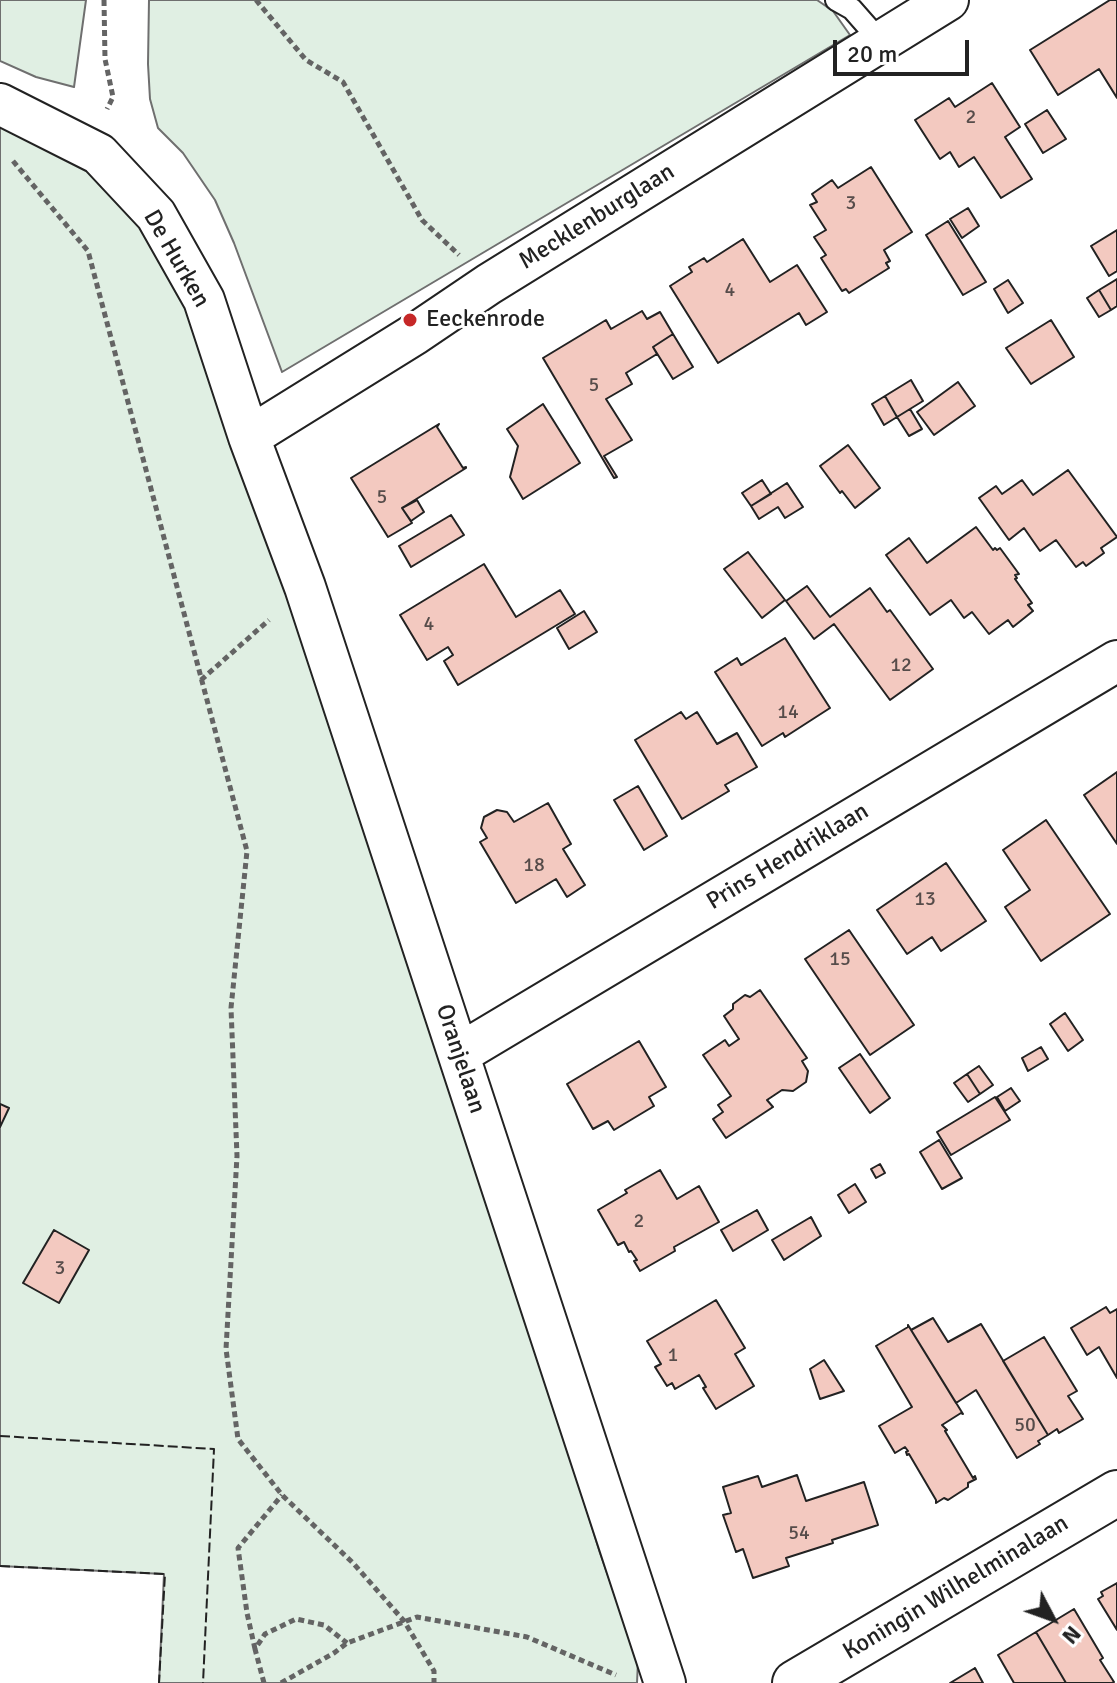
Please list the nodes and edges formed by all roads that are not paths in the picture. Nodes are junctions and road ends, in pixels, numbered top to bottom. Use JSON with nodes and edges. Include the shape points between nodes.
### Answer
{"nodes":[{"id":1,"x":836,"y":0,"type":"edge"},
{"id":2,"x":948,"y":0,"type":"edge"},
{"id":3,"x":881,"y":42,"type":"junction"},
{"id":4,"x":0,"y":104,"type":"edge"},
{"id":5,"x":249,"y":437,"type":"junction"},
{"id":6,"x":1117,"y":661,"type":"edge"},
{"id":7,"x":459,"y":1054,"type":"junction"},
{"id":8,"x":1117,"y":1493,"type":"edge"},
{"id":9,"x":665,"y":1683,"type":"edge"},
{"id":10,"x":795,"y":1683,"type":"edge"}],
"edges":[{"from":1,"to":3,"type":"lane","via":[[852,9]]},
{"from":2,"to":3,"type":"street","name":"Mecklenburglaan"},
{"from":3,"to":5,"type":"street","name":"Mecklenburglaan"},
{"from":4,"to":5,"type":"street","name":"De Hurken","via":[[99,154],[156,215],[204,300]]},
{"from":5,"to":7,"type":"street","name":"Oranjelaan","via":[[305,587]]},
{"from":6,"to":7,"type":"street","name":"Prins Hendriklaan"},
{"from":7,"to":9,"type":"street","name":"Oranjelaan"},
{"from":8,"to":10,"type":"street","name":"Koningin Wilhelminalaan"}]}
